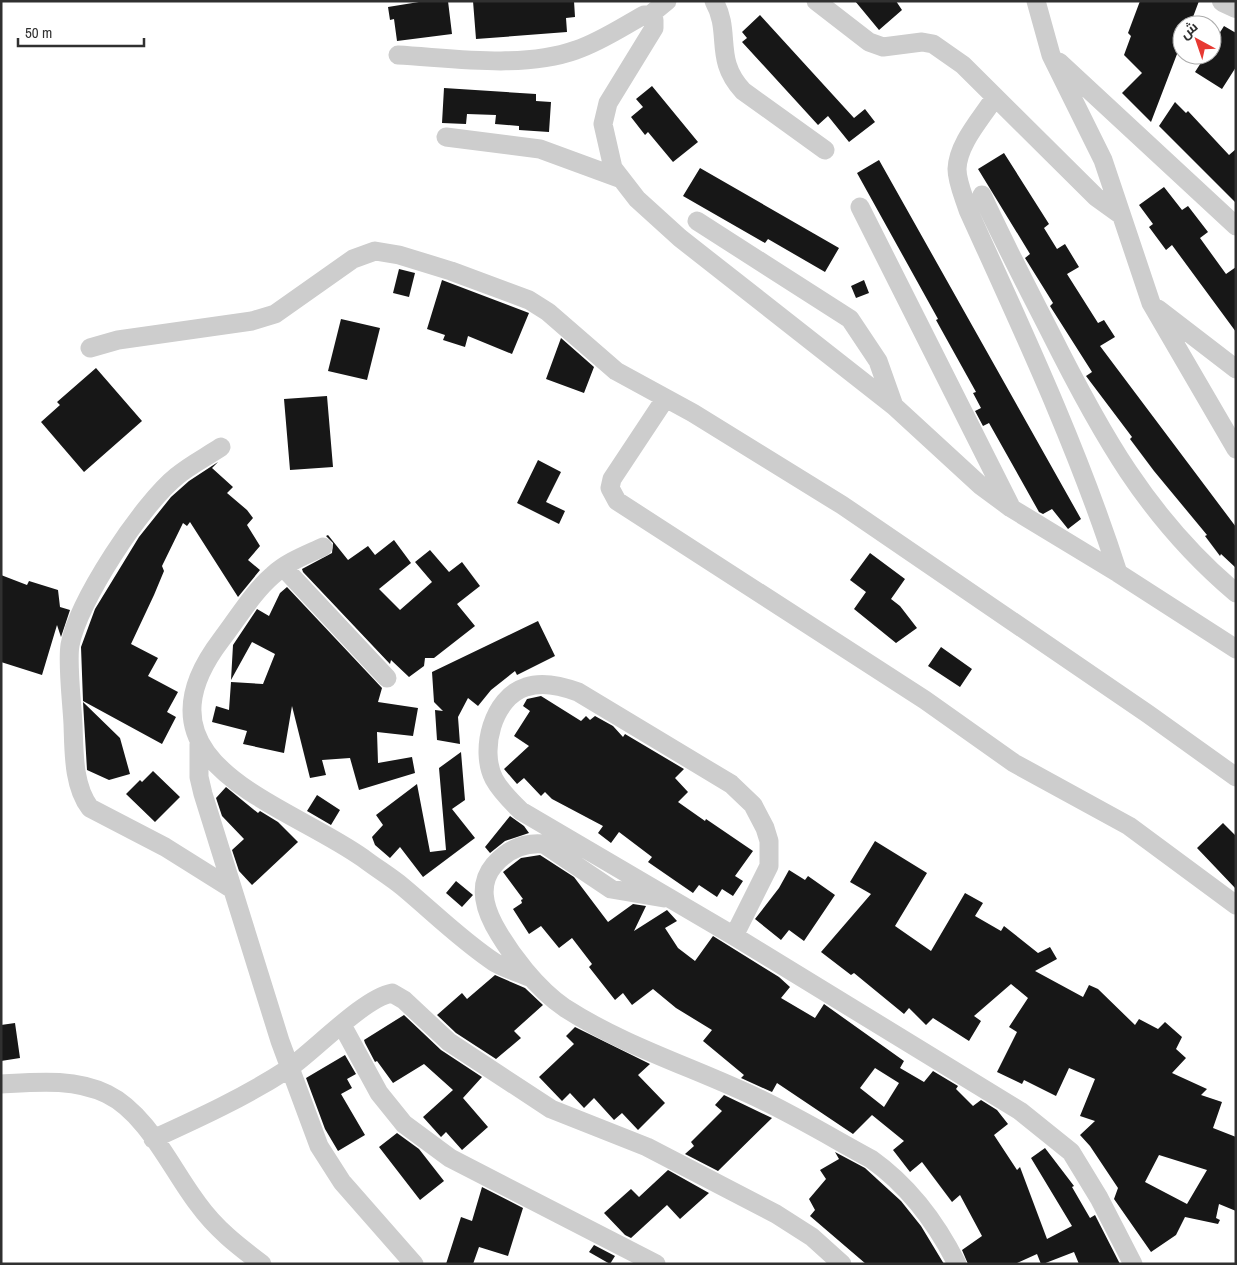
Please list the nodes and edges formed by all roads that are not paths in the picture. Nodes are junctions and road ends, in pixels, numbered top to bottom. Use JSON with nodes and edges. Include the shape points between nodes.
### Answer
{"nodes":[{"id":1,"x":667,"y":1,"type":"edge"},
{"id":2,"x":714,"y":1,"type":"edge"},
{"id":3,"x":816,"y":1,"type":"edge"},
{"id":4,"x":1036,"y":1,"type":"edge"},
{"id":5,"x":1223,"y":1,"type":"edge"},
{"id":6,"x":1236,"y":7,"type":"edge"},
{"id":7,"x":650,"y":15,"type":"junction"},
{"id":8,"x":398,"y":55,"type":"dead end"},
{"id":9,"x":1052,"y":55,"type":"junction"},
{"id":10,"x":995,"y":97,"type":"junction"},
{"id":11,"x":446,"y":137,"type":"dead end"},
{"id":12,"x":825,"y":150,"type":"dead end"},
{"id":13,"x":619,"y":178,"type":"junction"},
{"id":14,"x":982,"y":195,"type":"dead end"},
{"id":15,"x":860,"y":207,"type":"dead end"},
{"id":16,"x":1120,"y":215,"type":"junction"},
{"id":17,"x":697,"y":221,"type":"dead end"},
{"id":18,"x":1236,"y":226,"type":"edge"},
{"id":19,"x":1151,"y":303,"type":"junction"},
{"id":20,"x":90,"y":348,"type":"dead end"},
{"id":21,"x":1236,"y":369,"type":"edge"},
{"id":22,"x":665,"y":398,"type":"junction"},
{"id":23,"x":894,"y":406,"type":"junction"},
{"id":24,"x":221,"y":447,"type":"dead end"},
{"id":25,"x":1236,"y":450,"type":"edge"},
{"id":26,"x":1011,"y":508,"type":"junction"},
{"id":27,"x":323,"y":547,"type":"dead end"},
{"id":28,"x":283,"y":567,"type":"junction"},
{"id":29,"x":1118,"y":573,"type":"junction"},
{"id":30,"x":1236,"y":593,"type":"edge"},
{"id":31,"x":1236,"y":649,"type":"edge"},
{"id":32,"x":387,"y":678,"type":"dead end"},
{"id":33,"x":199,"y":744,"type":"junction"},
{"id":34,"x":1236,"y":777,"type":"edge"},
{"id":35,"x":232,"y":889,"type":"junction"},
{"id":36,"x":670,"y":898,"type":"junction"},
{"id":37,"x":1236,"y":905,"type":"edge"},
{"id":38,"x":734,"y":936,"type":"junction"},
{"id":39,"x":534,"y":980,"type":"junction"},
{"id":40,"x":342,"y":1025,"type":"junction"},
{"id":41,"x":289,"y":1068,"type":"junction"},
{"id":42,"x":1,"y":1084,"type":"edge"},
{"id":43,"x":153,"y":1139,"type":"junction"},
{"id":44,"x":262,"y":1264,"type":"edge"},
{"id":45,"x":414,"y":1264,"type":"edge"},
{"id":46,"x":656,"y":1264,"type":"edge"},
{"id":47,"x":842,"y":1264,"type":"edge"},
{"id":48,"x":957,"y":1264,"type":"edge"},
{"id":49,"x":1133,"y":1264,"type":"edge"}],
"edges":[{"from":1,"to":7,"type":"street"},
{"from":2,"to":12,"type":"street","via":[[721,19],[725,61],[736,84]]},
{"from":3,"to":10,"type":"street","via":[[869,42],[882,47],[922,42],[933,44],[963,65]]},
{"from":4,"to":9,"type":"street"},
{"from":5,"to":6,"type":"street"},
{"from":7,"to":8,"type":"street","via":[[644,15],[576,50],[549,56],[504,61]]},
{"from":7,"to":13,"type":"street","via":[[654,28],[612,95],[603,124],[609,157]]},
{"from":9,"to":16,"type":"street","via":[[1103,160]]},
{"from":9,"to":18,"type":"street"},
{"from":10,"to":16,"type":"street","via":[[1096,197]]},
{"from":10,"to":29,"type":"street","via":[[962,149],[957,170],[959,180],[968,210],[1049,388],[1105,530]]},
{"from":11,"to":13,"type":"street","via":[[540,150]]},
{"from":13,"to":23,"type":"street","via":[[637,200],[680,238]]},
{"from":14,"to":30,"type":"street","via":[[1088,410],[1141,493],[1182,543]]},
{"from":15,"to":26,"type":"street"},
{"from":16,"to":19,"type":"street"},
{"from":17,"to":23,"type":"street","via":[[850,319],[878,361]]},
{"from":19,"to":21,"type":"street"},
{"from":19,"to":25,"type":"street"},
{"from":20,"to":22,"type":"street","via":[[118,340],[252,321],[275,314],[353,260],[375,251],[433,266],[529,300],[548,312],[616,371]]},
{"from":22,"to":34,"type":"street","via":[[842,505]]},
{"from":22,"to":37,"type":"street","via":[[612,479],[610,488],[617,501],[925,700],[1014,764],[1129,826]]},
{"from":23,"to":26,"type":"street","via":[[980,485]]},
{"from":24,"to":35,"type":"street","via":[[176,477],[144,513],[98,581],[70,647],[74,750],[81,797],[90,808],[164,847]]},
{"from":26,"to":29,"type":"street"},
{"from":27,"to":28,"type":"street"},
{"from":28,"to":32,"type":"street"},
{"from":28,"to":33,"type":"street","via":[[261,588],[213,651],[199,676],[192,710]]},
{"from":29,"to":31,"type":"street"},
{"from":33,"to":35,"type":"street","via":[[198,777]]},
{"from":33,"to":39,"type":"street","via":[[220,770],[256,795],[344,845],[401,885],[496,963]]},
{"from":35,"to":41,"type":"street"},
{"from":36,"to":38,"type":"street"},
{"from":36,"to":38,"type":"street","via":[[522,811],[500,790],[490,767],[490,736],[500,710],[518,690],[535,685],[558,685],[578,692],[731,784],[753,805],[769,841],[770,866]]},
{"from":36,"to":39,"type":"street","via":[[611,890],[544,844],[534,843],[510,851],[489,874],[483,894],[484,904],[504,943]]},
{"from":38,"to":49,"type":"street","via":[[1020,1111],[1051,1134],[1081,1166]]},
{"from":39,"to":48,"type":"street","via":[[564,1007],[625,1040],[765,1101],[887,1170],[935,1224]]},
{"from":40,"to":41,"type":"street"},
{"from":40,"to":46,"type":"street","via":[[379,1094],[404,1124],[450,1158]]},
{"from":40,"to":47,"type":"street","via":[[387,994],[395,994],[449,1042],[551,1109],[647,1147],[776,1214],[812,1237]]},
{"from":41,"to":43,"type":"street","via":[[235,1101]]},
{"from":41,"to":45,"type":"street","via":[[318,1146],[365,1210]]},
{"from":42,"to":43,"type":"street","via":[[44,1081],[87,1086],[108,1094],[135,1115]]},
{"from":43,"to":44,"type":"street","via":[[223,1234]]}]}
